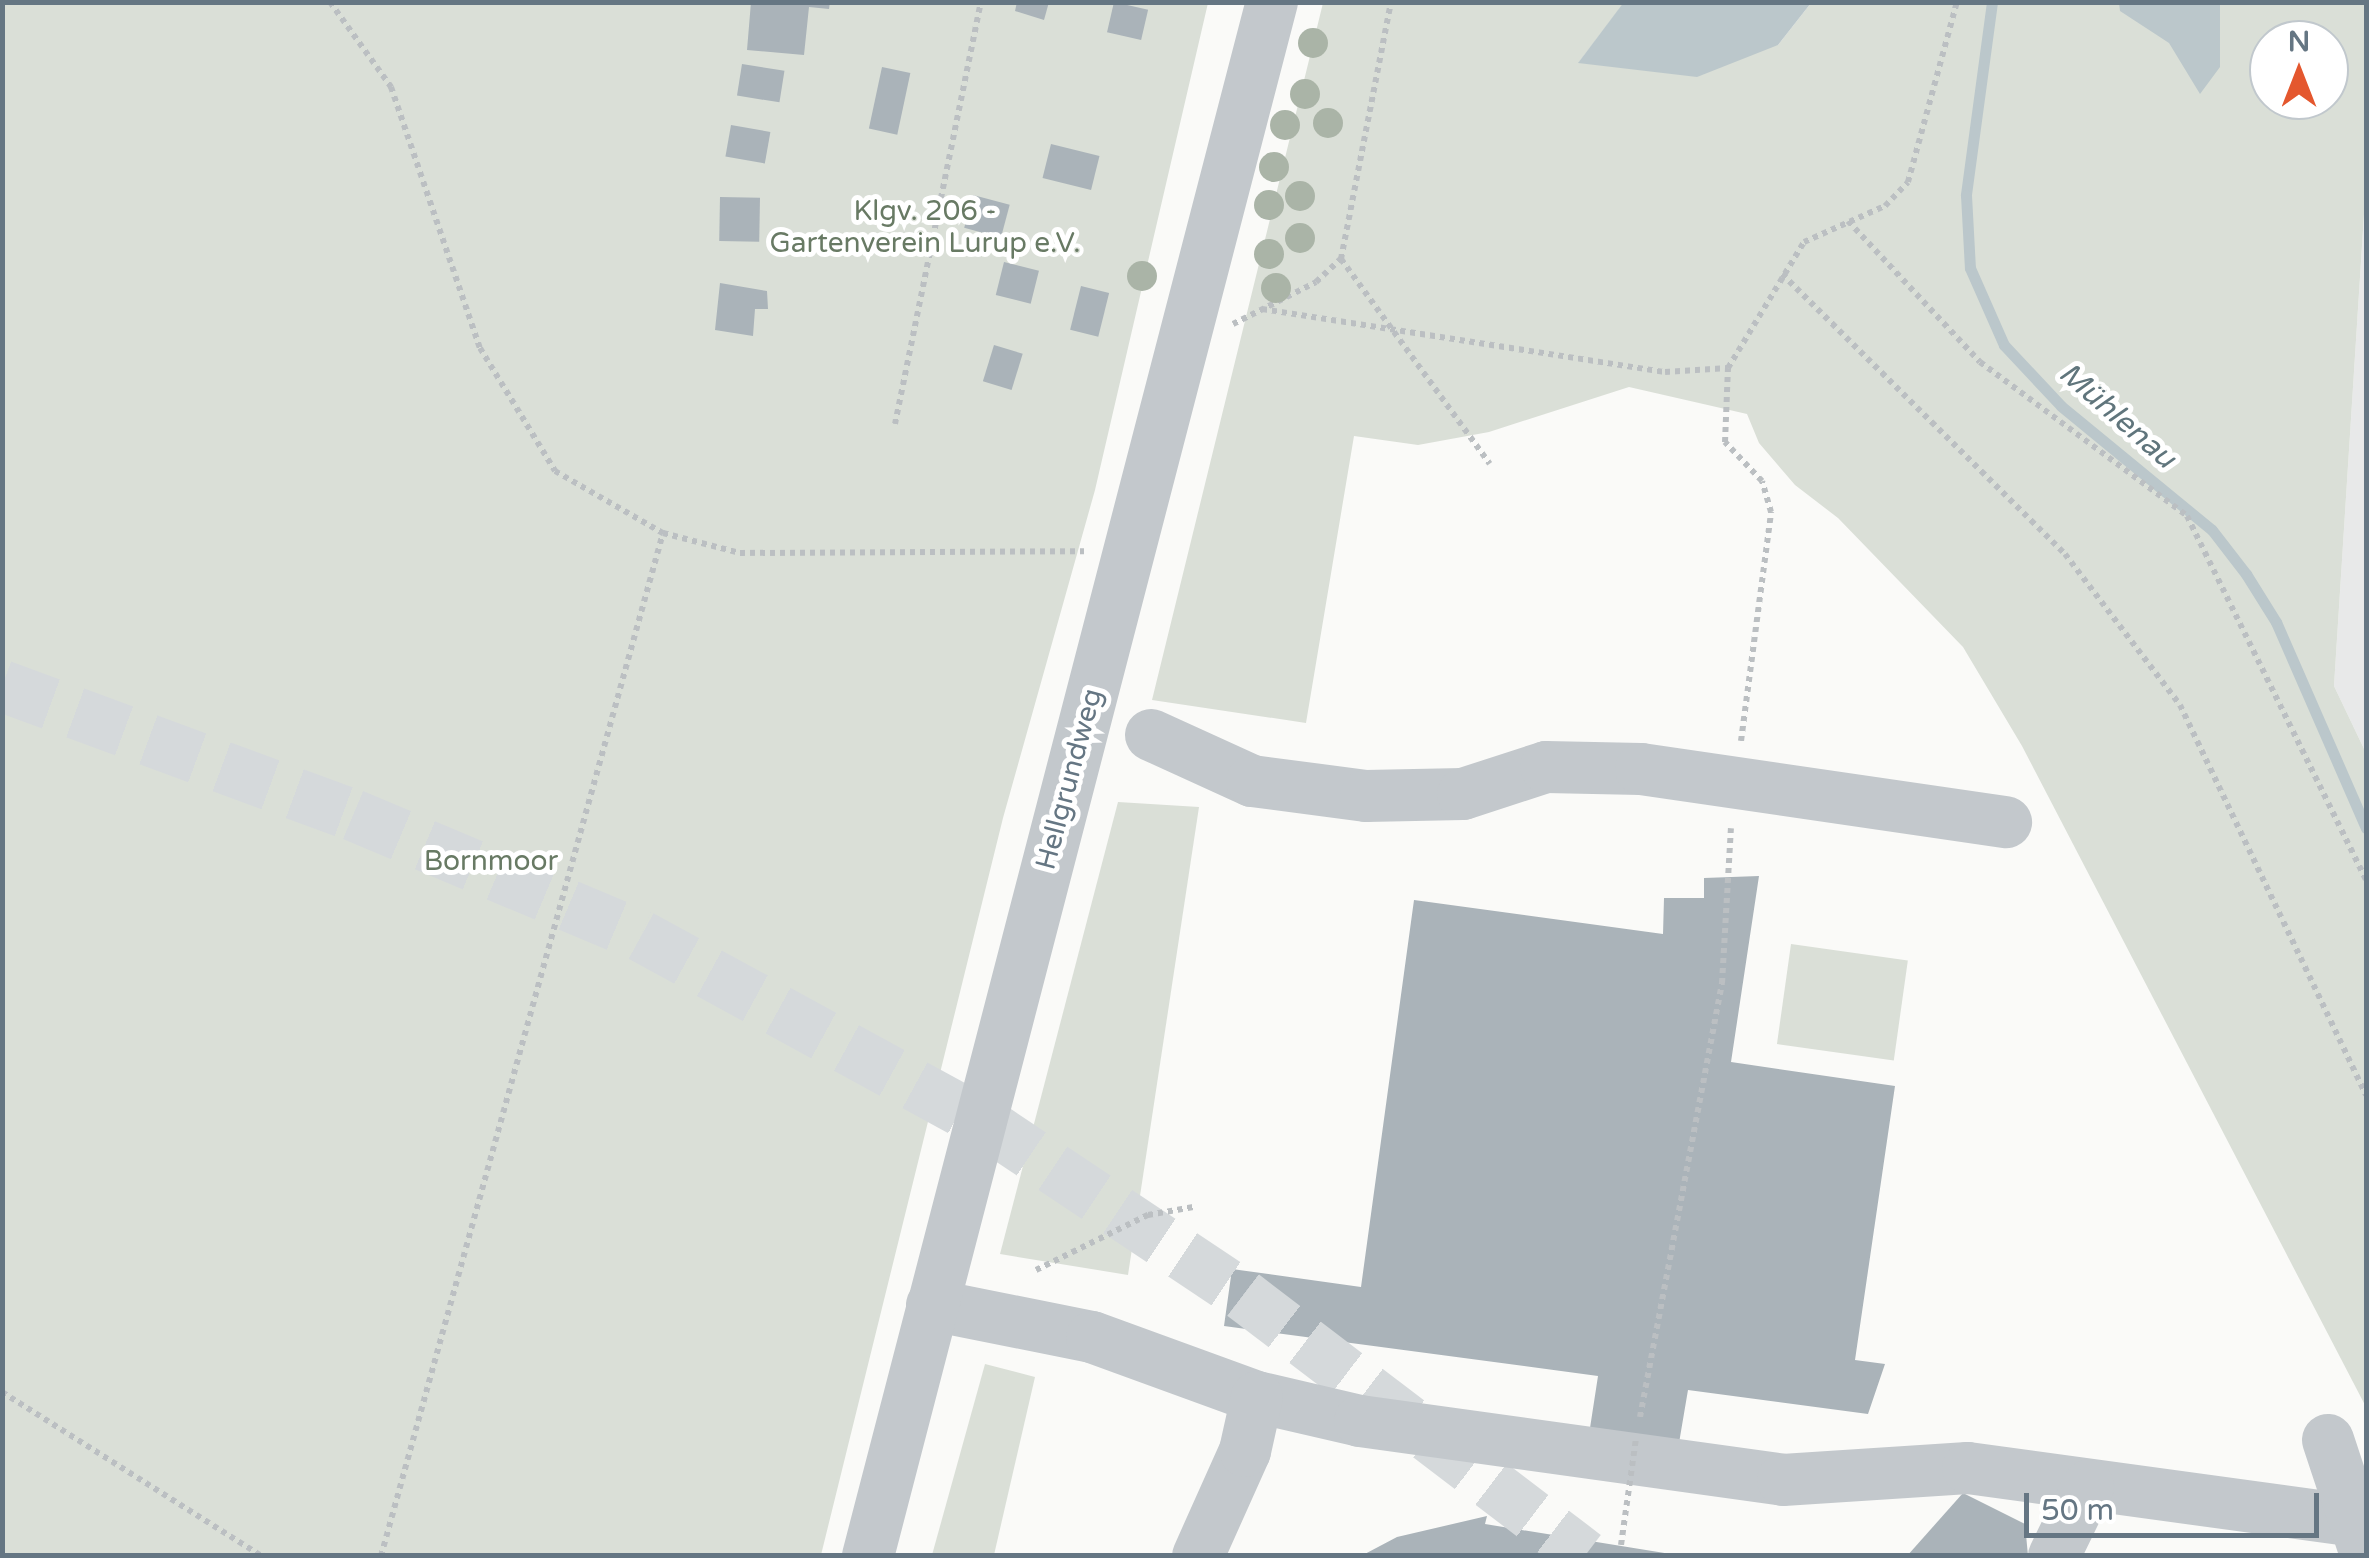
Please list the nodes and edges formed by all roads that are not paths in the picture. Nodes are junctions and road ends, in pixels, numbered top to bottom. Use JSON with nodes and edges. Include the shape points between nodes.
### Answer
{"nodes":[{"id":1,"x":1272,"y":2,"type":"edge"},
{"id":2,"x":1086,"y":718,"type":"junction"},
{"id":3,"x":2006,"y":822,"type":"dead end"},
{"id":4,"x":932,"y":1305,"type":"junction"},
{"id":5,"x":1257,"y":1396,"type":"junction"},
{"id":6,"x":2328,"y":1440,"type":"dead end"},
{"id":7,"x":2088,"y":1486,"type":"junction"},
{"id":8,"x":2361,"y":1538,"type":"edge"},
{"id":9,"x":868,"y":1556,"type":"edge"},
{"id":10,"x":1198,"y":1556,"type":"edge"},
{"id":11,"x":2054,"y":1556,"type":"edge"}],
"edges":[{"from":1,"to":2,"type":"street","name":"Hellgrundweg"},
{"from":2,"to":3,"type":"street","via":[[1151,735],[1506,779],[1546,766]]},
{"from":2,"to":4,"type":"street","name":"Hellgrundweg"},
{"from":4,"to":5,"type":"street","via":[[1092,1337]]},
{"from":4,"to":9,"type":"street","name":"Hellgrundweg"},
{"from":5,"to":7,"type":"street","via":[[1360,1421],[1635,1450],[1803,1481],[1968,1468]]},
{"from":5,"to":10,"type":"street","via":[[1245,1451]]},
{"from":6,"to":8,"type":"street"},
{"from":7,"to":8,"type":"street"},
{"from":7,"to":11,"type":"street"}]}
